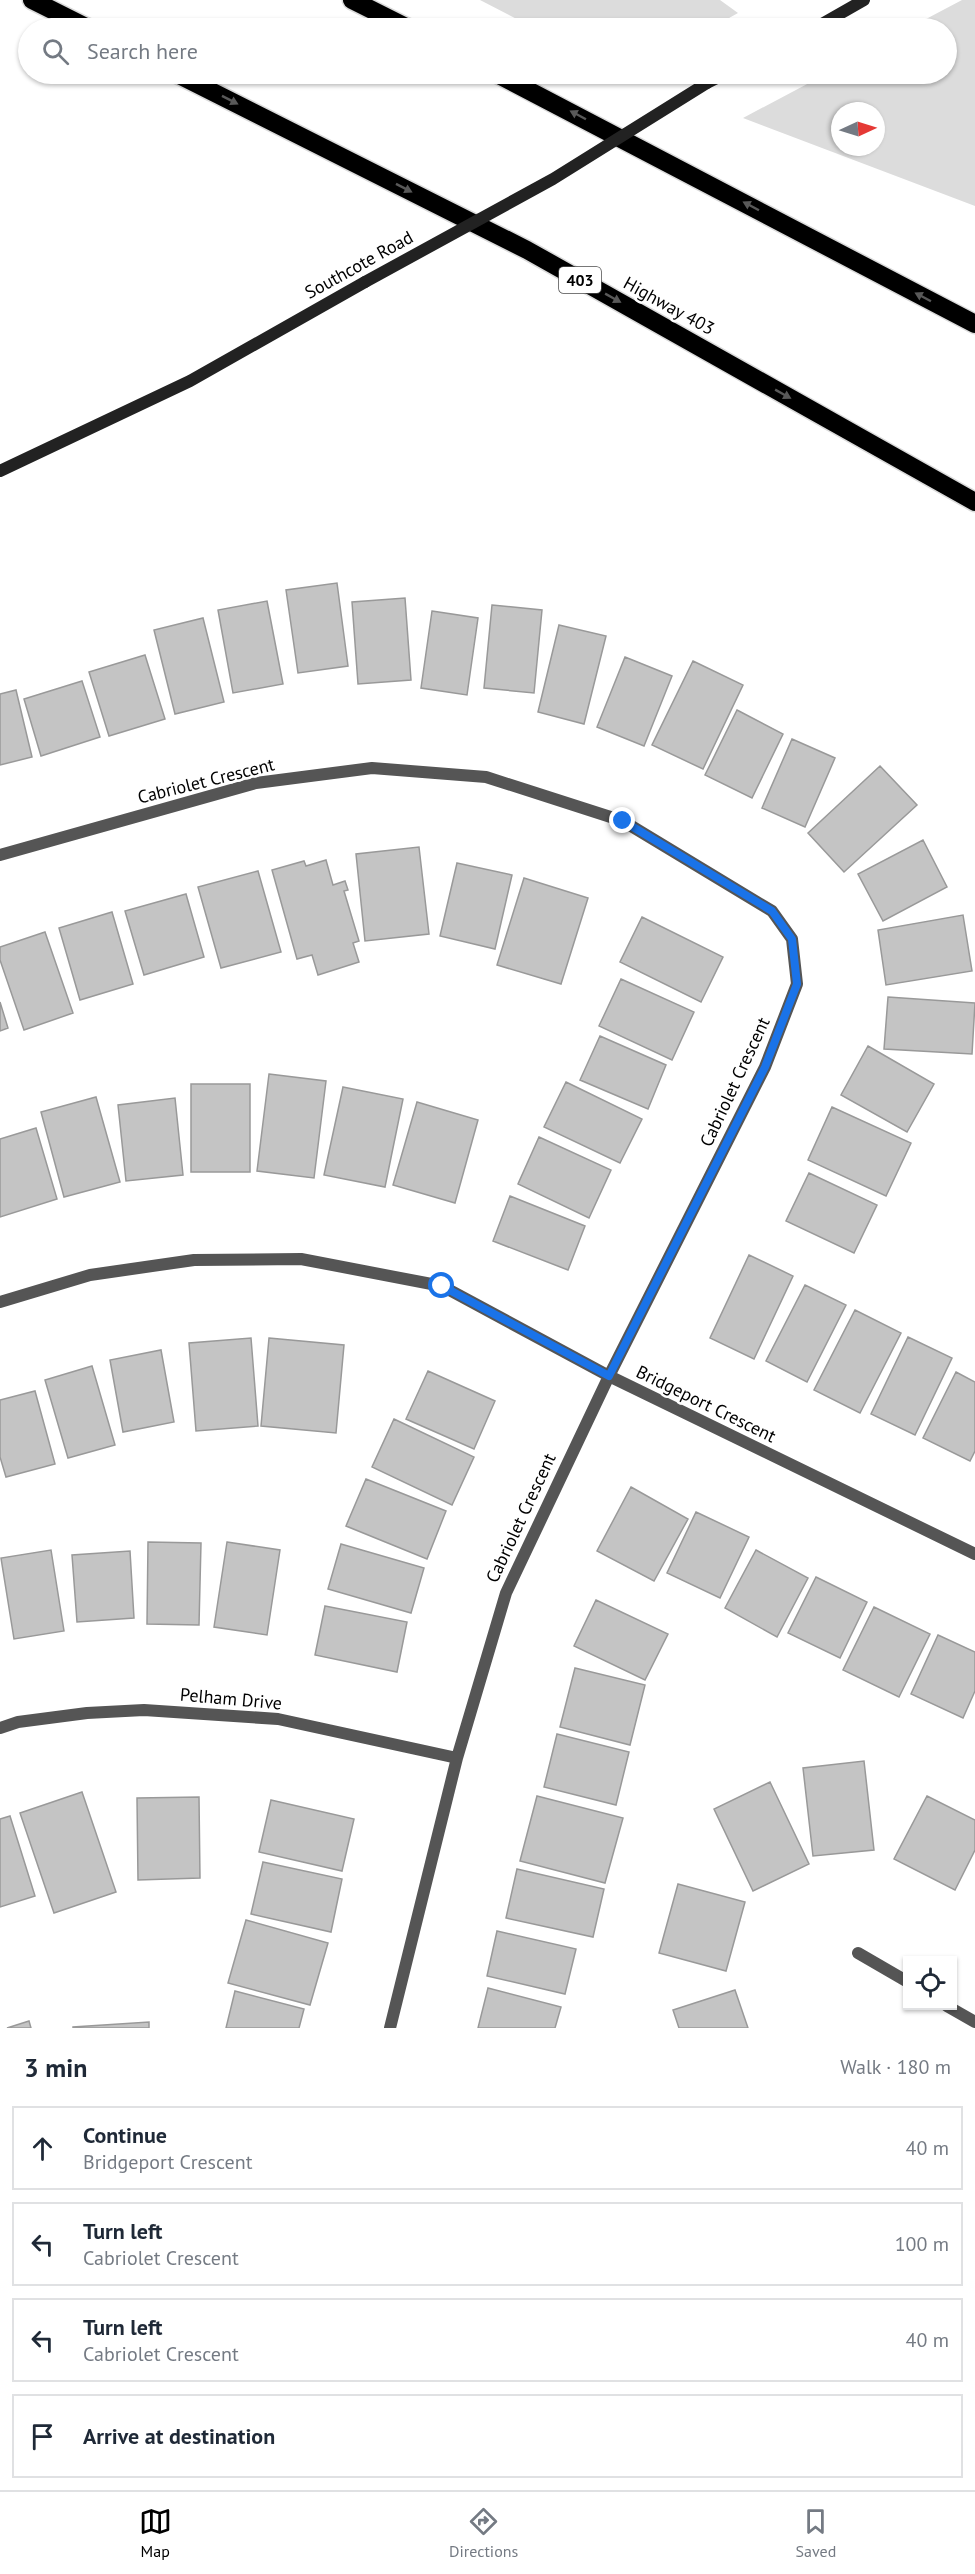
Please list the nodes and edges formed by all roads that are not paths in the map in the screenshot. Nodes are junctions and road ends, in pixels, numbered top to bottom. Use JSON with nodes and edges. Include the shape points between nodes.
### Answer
{"nodes":[{"id":1,"x":32,"y":0,"type":"edge"},
{"id":2,"x":352,"y":0,"type":"edge"},
{"id":3,"x":864,"y":0,"type":"edge"},
{"id":4,"x":68,"y":18,"type":"edge"},
{"id":5,"x":388,"y":18,"type":"edge"},
{"id":6,"x":832,"y":18,"type":"edge"},
{"id":7,"x":197,"y":84,"type":"edge"},
{"id":8,"x":516,"y":84,"type":"edge"},
{"id":9,"x":705,"y":84,"type":"edge"},
{"id":10,"x":975,"y":324,"type":"edge"},
{"id":11,"x":0,"y":471,"type":"edge"},
{"id":12,"x":975,"y":502,"type":"edge"},
{"id":13,"x":0,"y":855,"type":"edge"},
{"id":14,"x":0,"y":1302,"type":"edge"},
{"id":15,"x":609,"y":1376,"type":"junction"},
{"id":16,"x":975,"y":1554,"type":"edge"},
{"id":17,"x":0,"y":1728,"type":"edge"},
{"id":18,"x":457,"y":1758,"type":"junction"},
{"id":19,"x":858,"y":1953,"type":"dead end"},
{"id":20,"x":903,"y":1979,"type":"edge"},
{"id":21,"x":954,"y":2010,"type":"edge"},
{"id":22,"x":975,"y":2022,"type":"edge"},
{"id":23,"x":390,"y":2028,"type":"edge"}],
"edges":[{"from":1,"to":4,"type":"highway"},
{"from":2,"to":5,"type":"highway"},
{"from":3,"to":6,"type":"main road"},
{"from":7,"to":12,"type":"highway","name":"Highway 403","number":"403","one_way":true,"via":[[527,250]]},
{"from":10,"to":8,"type":"highway","one_way":true},
{"from":9,"to":11,"type":"main road","name":"Southcote Road","bridge":true,"via":[[554,179],[190,381]]},
{"from":13,"to":15,"type":"street","name":"Cabriolet Crescent","via":[[256,783],[372,768],[486,777],[623,821],[772,911],[792,939],[797,984],[765,1067]]},
{"from":14,"to":15,"type":"street","name":"Bridgeport Crescent","via":[[90,1275],[194,1260],[302,1259],[442,1286]]},
{"from":15,"to":16,"type":"street","name":"Bridgeport Crescent"},
{"from":15,"to":18,"type":"street","name":"Cabriolet Crescent","via":[[506,1593]]},
{"from":17,"to":18,"type":"street","name":"Pelham Drive","via":[[87,1713],[144,1710],[278,1719]]},
{"from":18,"to":23,"type":"street","name":"Cabriolet Crescent"},
{"from":19,"to":20,"type":"street"},
{"from":21,"to":22,"type":"street"}]}
